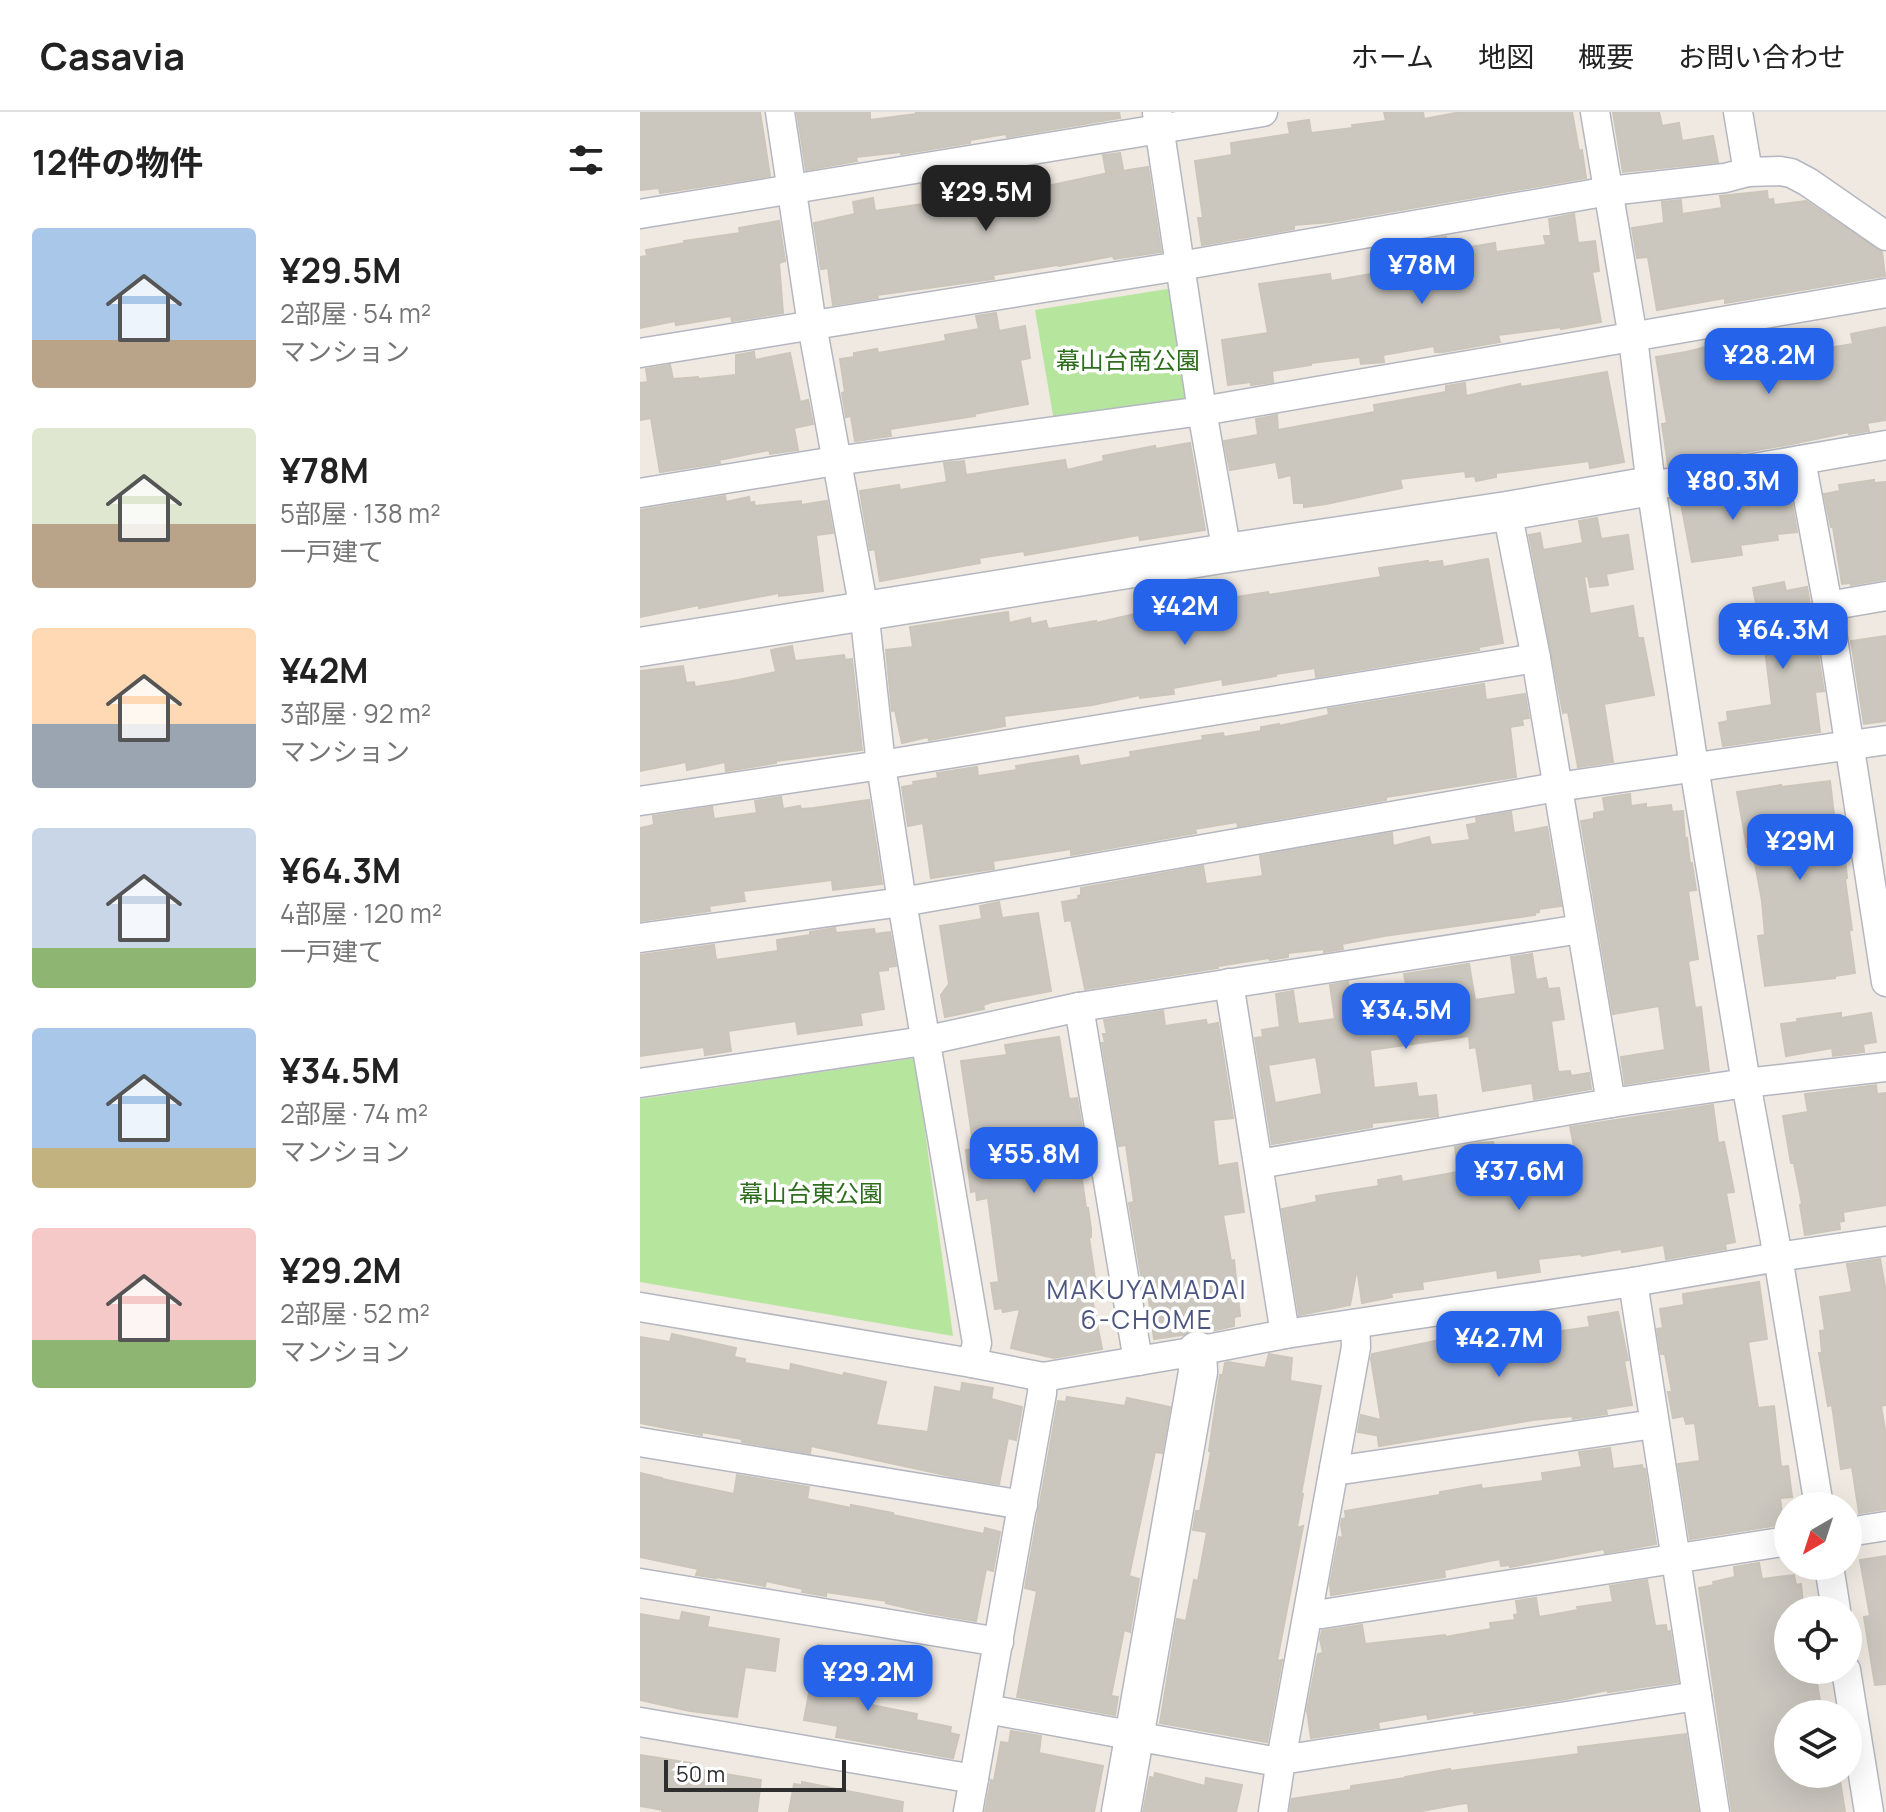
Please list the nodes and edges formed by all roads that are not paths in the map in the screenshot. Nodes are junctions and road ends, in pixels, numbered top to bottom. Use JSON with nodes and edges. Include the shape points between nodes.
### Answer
{"nodes":[{"id":1,"x":780,"y":112,"type":"edge"},
{"id":2,"x":1263,"y":112,"type":"edge"},
{"id":3,"x":1595,"y":112,"type":"edge"},
{"id":4,"x":1738,"y":112,"type":"edge"},
{"id":5,"x":1158,"y":120,"type":"edge"},
{"id":6,"x":1748,"y":172,"type":"junction"},
{"id":7,"x":793,"y":189,"type":"junction"},
{"id":8,"x":1609,"y":191,"type":"junction"},
{"id":9,"x":640,"y":214,"type":"edge"},
{"id":10,"x":1886,"y":236,"type":"edge"},
{"id":11,"x":1180,"y":266,"type":"junction"},
{"id":12,"x":1886,"y":293,"type":"edge"},
{"id":13,"x":812,"y":325,"type":"junction"},
{"id":14,"x":1633,"y":338,"type":"junction"},
{"id":15,"x":640,"y":353,"type":"edge"},
{"id":16,"x":1202,"y":411,"type":"junction"},
{"id":17,"x":1886,"y":445,"type":"edge"},
{"id":18,"x":1801,"y":460,"type":"junction"},
{"id":19,"x":835,"y":461,"type":"junction"},
{"id":20,"x":1651,"y":486,"type":"junction"},
{"id":21,"x":640,"y":493,"type":"edge"},
{"id":22,"x":1507,"y":511,"type":"junction"},
{"id":23,"x":1227,"y":553,"type":"junction"},
{"id":24,"x":1886,"y":596,"type":"edge"},
{"id":25,"x":1828,"y":606,"type":"junction"},
{"id":26,"x":864,"y":610,"type":"junction"},
{"id":27,"x":640,"y":647,"type":"edge"},
{"id":28,"x":1536,"y":658,"type":"junction"},
{"id":29,"x":1886,"y":740,"type":"edge"},
{"id":30,"x":1849,"y":746,"type":"junction"},
{"id":31,"x":881,"y":765,"type":"junction"},
{"id":32,"x":1694,"y":767,"type":"junction"},
{"id":33,"x":1557,"y":787,"type":"junction"},
{"id":34,"x":640,"y":801,"type":"edge"},
{"id":35,"x":1879,"y":881,"type":"edge"},
{"id":36,"x":902,"y":902,"type":"junction"},
{"id":37,"x":1581,"y":929,"type":"junction"},
{"id":38,"x":640,"y":938,"type":"edge"},
{"id":39,"x":1886,"y":982,"type":"edge"},
{"id":40,"x":1229,"y":983,"type":"junction"},
{"id":41,"x":1079,"y":1007,"type":"junction"},
{"id":42,"x":924,"y":1041,"type":"junction"},
{"id":43,"x":1886,"y":1067,"type":"edge"},
{"id":44,"x":640,"y":1083,"type":"edge"},
{"id":45,"x":1746,"y":1083,"type":"junction"},
{"id":46,"x":1611,"y":1103,"type":"junction"},
{"id":47,"x":1259,"y":1164,"type":"junction"},
{"id":48,"x":1886,"y":1241,"type":"edge"},
{"id":49,"x":1778,"y":1257,"type":"junction"},
{"id":50,"x":1633,"y":1282,"type":"junction"},
{"id":51,"x":640,"y":1307,"type":"edge"},
{"id":52,"x":1355,"y":1324,"type":"junction"},
{"id":53,"x":1285,"y":1334,"type":"junction"},
{"id":54,"x":1197,"y":1351,"type":"junction"},
{"id":55,"x":1138,"y":1361,"type":"junction"},
{"id":56,"x":972,"y":1363,"type":"junction"},
{"id":57,"x":1043,"y":1377,"type":"junction"},
{"id":58,"x":1654,"y":1424,"type":"junction"},
{"id":59,"x":640,"y":1442,"type":"edge"},
{"id":60,"x":1334,"y":1468,"type":"junction"},
{"id":61,"x":1817,"y":1492,"type":"edge"},
{"id":62,"x":1023,"y":1505,"type":"junction"},
{"id":63,"x":1886,"y":1526,"type":"edge"},
{"id":64,"x":1862,"y":1530,"type":"edge"},
{"id":65,"x":1774,"y":1543,"type":"edge"},
{"id":66,"x":1674,"y":1559,"type":"junction"},
{"id":67,"x":640,"y":1583,"type":"edge"},
{"id":68,"x":1309,"y":1614,"type":"junction"},
{"id":69,"x":999,"y":1642,"type":"junction"},
{"id":70,"x":1848,"y":1684,"type":"edge"},
{"id":71,"x":1697,"y":1696,"type":"junction"},
{"id":72,"x":987,"y":1709,"type":"junction"},
{"id":73,"x":640,"y":1722,"type":"edge"},
{"id":74,"x":1135,"y":1736,"type":"junction"},
{"id":75,"x":1281,"y":1760,"type":"junction"},
{"id":76,"x":974,"y":1779,"type":"junction"},
{"id":77,"x":968,"y":1812,"type":"edge"},
{"id":78,"x":1121,"y":1812,"type":"edge"},
{"id":79,"x":1273,"y":1812,"type":"edge"},
{"id":80,"x":1715,"y":1812,"type":"edge"},
{"id":81,"x":1869,"y":1812,"type":"edge"}],
"edges":[{"from":1,"to":7,"type":"street"},
{"from":2,"to":5,"type":"street"},
{"from":3,"to":8,"type":"street"},
{"from":4,"to":6,"type":"street"},
{"from":5,"to":7,"type":"street"},
{"from":5,"to":11,"type":"street"},
{"from":6,"to":8,"type":"street"},
{"from":6,"to":10,"type":"street","via":[[1791,173]]},
{"from":7,"to":9,"type":"street"},
{"from":7,"to":13,"type":"street"},
{"from":8,"to":11,"type":"street"},
{"from":8,"to":14,"type":"street"},
{"from":11,"to":13,"type":"street"},
{"from":11,"to":16,"type":"street"},
{"from":12,"to":14,"type":"street"},
{"from":13,"to":15,"type":"street"},
{"from":13,"to":19,"type":"street"},
{"from":14,"to":16,"type":"street"},
{"from":14,"to":20,"type":"street"},
{"from":16,"to":19,"type":"street"},
{"from":16,"to":23,"type":"street"},
{"from":17,"to":18,"type":"street"},
{"from":18,"to":20,"type":"street"},
{"from":18,"to":25,"type":"street"},
{"from":19,"to":21,"type":"street"},
{"from":19,"to":26,"type":"street"},
{"from":20,"to":22,"type":"street"},
{"from":20,"to":32,"type":"street"},
{"from":22,"to":23,"type":"street"},
{"from":22,"to":28,"type":"street"},
{"from":23,"to":26,"type":"street"},
{"from":24,"to":25,"type":"street"},
{"from":25,"to":30,"type":"street"},
{"from":26,"to":27,"type":"street"},
{"from":26,"to":31,"type":"street"},
{"from":28,"to":31,"type":"street"},
{"from":28,"to":33,"type":"street"},
{"from":29,"to":30,"type":"street"},
{"from":30,"to":32,"type":"street"},
{"from":30,"to":35,"type":"street"},
{"from":31,"to":34,"type":"street"},
{"from":31,"to":36,"type":"street"},
{"from":32,"to":33,"type":"street"},
{"from":32,"to":45,"type":"street"},
{"from":33,"to":36,"type":"street"},
{"from":33,"to":37,"type":"street"},
{"from":35,"to":39,"type":"street"},
{"from":36,"to":38,"type":"street"},
{"from":36,"to":42,"type":"street"},
{"from":37,"to":40,"type":"street"},
{"from":37,"to":46,"type":"street"},
{"from":40,"to":41,"type":"street"},
{"from":40,"to":47,"type":"street"},
{"from":41,"to":42,"type":"street"},
{"from":41,"to":55,"type":"street"},
{"from":42,"to":44,"type":"street"},
{"from":42,"to":56,"type":"street","via":[[977,1343]]},
{"from":43,"to":45,"type":"street"},
{"from":45,"to":46,"type":"street"},
{"from":45,"to":49,"type":"street"},
{"from":46,"to":47,"type":"street"},
{"from":47,"to":53,"type":"street"},
{"from":48,"to":49,"type":"street"},
{"from":49,"to":50,"type":"street"},
{"from":49,"to":61,"type":"street"},
{"from":50,"to":52,"type":"street"},
{"from":50,"to":58,"type":"street"},
{"from":51,"to":56,"type":"street"},
{"from":52,"to":53,"type":"street"},
{"from":52,"to":60,"type":"street","via":[[1356,1347]]},
{"from":53,"to":54,"type":"street"},
{"from":54,"to":55,"type":"street"},
{"from":54,"to":74,"type":"street","via":[[1198,1372]]},
{"from":55,"to":57,"type":"street"},
{"from":56,"to":57,"type":"street"},
{"from":57,"to":62,"type":"street"},
{"from":58,"to":60,"type":"street"},
{"from":58,"to":66,"type":"street"},
{"from":59,"to":62,"type":"street"},
{"from":60,"to":68,"type":"street"},
{"from":62,"to":69,"type":"street"},
{"from":63,"to":64,"type":"street"},
{"from":65,"to":66,"type":"street"},
{"from":66,"to":68,"type":"street"},
{"from":66,"to":71,"type":"street"},
{"from":67,"to":69,"type":"street"},
{"from":68,"to":75,"type":"street"},
{"from":69,"to":72,"type":"street"},
{"from":70,"to":81,"type":"street"},
{"from":71,"to":75,"type":"street"},
{"from":71,"to":80,"type":"street"},
{"from":72,"to":74,"type":"street"},
{"from":72,"to":76,"type":"street"},
{"from":73,"to":76,"type":"street"},
{"from":74,"to":75,"type":"street"},
{"from":74,"to":78,"type":"street"},
{"from":75,"to":79,"type":"street"},
{"from":76,"to":77,"type":"street"}]}
